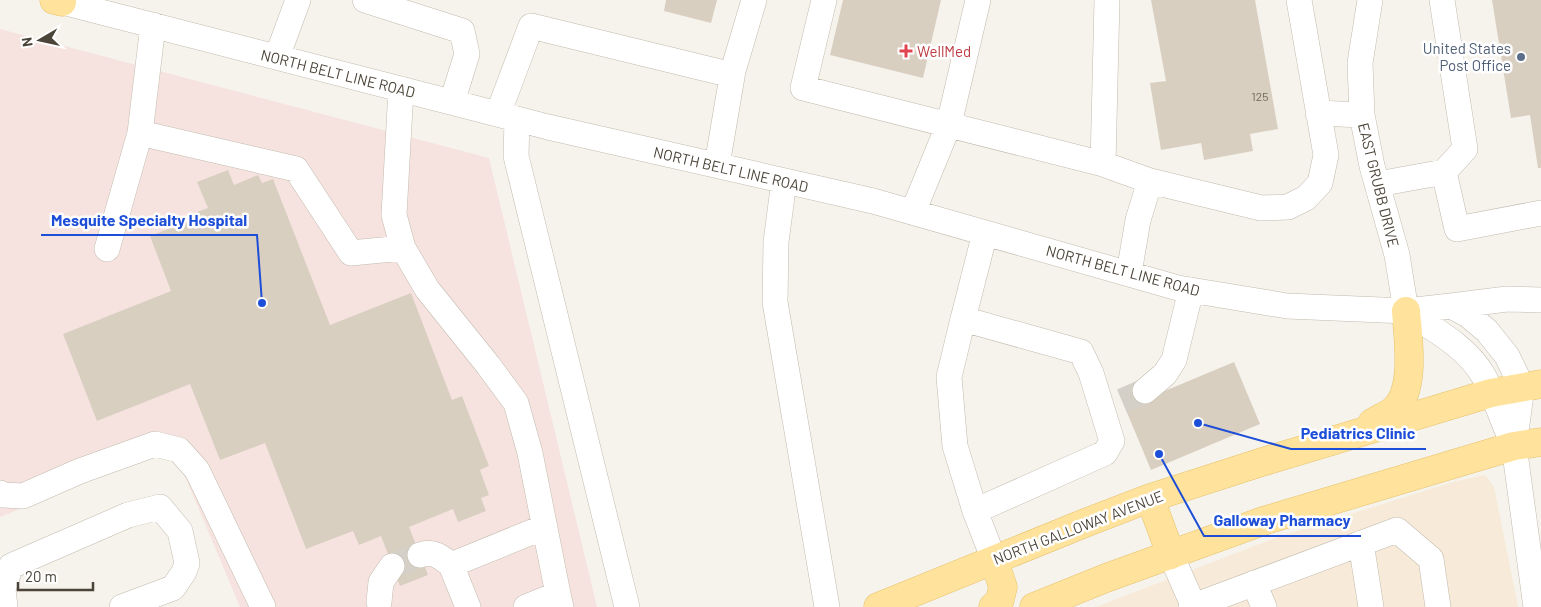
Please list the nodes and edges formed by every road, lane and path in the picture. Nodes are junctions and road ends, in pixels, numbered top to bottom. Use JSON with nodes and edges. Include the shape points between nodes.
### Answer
{"nodes":[{"id":1,"x":298,"y":0,"type":"edge"},
{"id":2,"x":365,"y":0,"type":"edge"},
{"id":3,"x":754,"y":0,"type":"edge"},
{"id":4,"x":824,"y":0,"type":"edge"},
{"id":5,"x":978,"y":0,"type":"edge"},
{"id":6,"x":1107,"y":0,"type":"edge"},
{"id":7,"x":1299,"y":0,"type":"edge"},
{"id":8,"x":1370,"y":0,"type":"edge"},
{"id":9,"x":1442,"y":0,"type":"edge"},
{"id":10,"x":59,"y":1,"type":"edge"},
{"id":11,"x":153,"y":26,"type":"junction"},
{"id":12,"x":277,"y":57,"type":"junction"},
{"id":13,"x":732,"y":75,"type":"junction"},
{"id":14,"x":401,"y":90,"type":"junction"},
{"id":15,"x":452,"y":102,"type":"junction"},
{"id":16,"x":1318,"y":113,"type":"junction"},
{"id":17,"x":1362,"y":115,"type":"junction"},
{"id":18,"x":508,"y":117,"type":"junction"},
{"id":19,"x":949,"y":124,"type":"junction"},
{"id":20,"x":140,"y":133,"type":"junction"},
{"id":21,"x":1102,"y":164,"type":"junction"},
{"id":22,"x":717,"y":166,"type":"junction"},
{"id":23,"x":1444,"y":172,"type":"junction"},
{"id":24,"x":784,"y":181,"type":"junction"},
{"id":25,"x":1150,"y":181,"type":"junction"},
{"id":26,"x":1378,"y":184,"type":"junction"},
{"id":27,"x":913,"y":212,"type":"junction"},
{"id":28,"x":1541,"y":213,"type":"edge"},
{"id":29,"x":985,"y":233,"type":"junction"},
{"id":30,"x":403,"y":248,"type":"junction"},
{"id":31,"x":107,"y":249,"type":"dead end"},
{"id":32,"x":1129,"y":273,"type":"junction"},
{"id":33,"x":1191,"y":290,"type":"junction"},
{"id":34,"x":1541,"y":300,"type":"edge"},
{"id":35,"x":1451,"y":306,"type":"junction"},
{"id":36,"x":1406,"y":311,"type":"junction"},
{"id":37,"x":963,"y":319,"type":"junction"},
{"id":38,"x":1531,"y":386,"type":"edge"},
{"id":39,"x":1145,"y":391,"type":"tunnel mouth"},
{"id":40,"x":1492,"y":393,"type":"junction"},
{"id":41,"x":1351,"y":436,"type":"junction"},
{"id":42,"x":1541,"y":442,"type":"edge"},
{"id":43,"x":1514,"y":446,"type":"junction"},
{"id":44,"x":0,"y":493,"type":"edge"},
{"id":45,"x":1150,"y":498,"type":"junction"},
{"id":46,"x":1532,"y":504,"type":"edge"},
{"id":47,"x":975,"y":511,"type":"junction"},
{"id":48,"x":544,"y":527,"type":"junction"},
{"id":49,"x":1362,"y":543,"type":"junction"},
{"id":50,"x":420,"y":555,"type":"tunnel mouth"},
{"id":51,"x":1171,"y":555,"type":"junction"},
{"id":52,"x":994,"y":560,"type":"junction"},
{"id":53,"x":451,"y":565,"type":"junction"},
{"id":54,"x":392,"y":566,"type":"tunnel mouth"},
{"id":55,"x":1254,"y":583,"type":"junction"},
{"id":56,"x":559,"y":601,"type":"edge"},
{"id":57,"x":1048,"y":604,"type":"edge"},
{"id":58,"x":376,"y":605,"type":"edge"},
{"id":59,"x":5,"y":607,"type":"edge"},
{"id":60,"x":122,"y":607,"type":"edge"},
{"id":61,"x":263,"y":607,"type":"edge"},
{"id":62,"x":468,"y":607,"type":"edge"},
{"id":63,"x":526,"y":607,"type":"edge"},
{"id":64,"x":627,"y":607,"type":"edge"},
{"id":65,"x":827,"y":607,"type":"edge"},
{"id":66,"x":878,"y":607,"type":"edge"},
{"id":67,"x":993,"y":607,"type":"edge"},
{"id":68,"x":1193,"y":607,"type":"edge"},
{"id":69,"x":1264,"y":607,"type":"edge"},
{"id":70,"x":1371,"y":607,"type":"edge"},
{"id":71,"x":1438,"y":607,"type":"edge"},
{"id":72,"x":1536,"y":607,"type":"edge"}],
"edges":[{"from":1,"to":12,"type":"street"},
{"from":2,"to":15,"type":"street","via":[[462,31],[467,54]]},
{"from":3,"to":13,"type":"street"},
{"from":4,"to":19,"type":"street","via":[[803,88]]},
{"from":5,"to":19,"type":"street"},
{"from":6,"to":21,"type":"street"},
{"from":7,"to":16,"type":"street"},
{"from":8,"to":17,"type":"street","name":"EAST GRUBB DRIVE","via":[[1360,63]]},
{"from":9,"to":23,"type":"street","via":[[1465,149]]},
{"from":10,"to":11,"type":"street","name":"NORTH BELT LINE ROAD"},
{"from":11,"to":12,"type":"street","name":"NORTH BELT LINE ROAD"},
{"from":11,"to":20,"type":"street"},
{"from":12,"to":14,"type":"street","name":"NORTH BELT LINE ROAD"},
{"from":13,"to":18,"type":"street","via":[[531,26]]},
{"from":13,"to":22,"type":"street"},
{"from":14,"to":15,"type":"street","name":"NORTH BELT LINE ROAD"},
{"from":14,"to":30,"type":"street","via":[[394,215]]},
{"from":15,"to":18,"type":"street","name":"NORTH BELT LINE ROAD"},
{"from":16,"to":17,"type":"street"},
{"from":16,"to":25,"type":"street","via":[[1326,155],[1320,183],[1306,198],[1288,207],[1262,208]]},
{"from":17,"to":26,"type":"street","name":"EAST GRUBB DRIVE"},
{"from":18,"to":22,"type":"street","name":"NORTH BELT LINE ROAD"},
{"from":18,"to":64,"type":"street"},
{"from":19,"to":21,"type":"street"},
{"from":19,"to":27,"type":"street"},
{"from":20,"to":30,"type":"street","via":[[296,169],[351,253]]},
{"from":20,"to":31,"type":"street"},
{"from":21,"to":25,"type":"street"},
{"from":22,"to":24,"type":"street","name":"NORTH BELT LINE ROAD"},
{"from":23,"to":26,"type":"street"},
{"from":23,"to":28,"type":"street","via":[[1457,229]]},
{"from":24,"to":27,"type":"street","name":"NORTH BELT LINE ROAD"},
{"from":24,"to":65,"type":"street","via":[[776,242],[775,302]]},
{"from":25,"to":32,"type":"street","via":[[1138,220]]},
{"from":26,"to":36,"type":"street","name":"EAST GRUBB DRIVE","via":[[1397,255]]},
{"from":27,"to":29,"type":"street","name":"NORTH BELT LINE ROAD"},
{"from":29,"to":32,"type":"street","name":"NORTH BELT LINE ROAD"},
{"from":29,"to":37,"type":"street"},
{"from":30,"to":48,"type":"street","via":[[427,289],[516,403],[530,453]]},
{"from":32,"to":33,"type":"street","name":"NORTH BELT LINE ROAD"},
{"from":33,"to":36,"type":"street","name":"NORTH BELT LINE ROAD","via":[[1287,306]]},
{"from":33,"to":39,"type":"street","via":[[1174,360],[1165,374]]},
{"from":34,"to":35,"type":"street","via":[[1507,299]]},
{"from":35,"to":36,"type":"street","name":"NORTH BELT LINE ROAD"},
{"from":35,"to":38,"type":"street","via":[[1487,331]]},
{"from":36,"to":40,"type":"street","via":[[1452,342],[1471,360]]},
{"from":36,"to":41,"type":"main road","via":[[1410,371],[1404,394],[1396,408]]},
{"from":37,"to":47,"type":"street","via":[[949,378],[955,446]]},
{"from":37,"to":47,"type":"street","via":[[1081,352],[1112,404],[1112,441],[1105,453]]},
{"from":38,"to":40,"type":"main road","name":"NORTH GALLOWAY AVENUE"},
{"from":38,"to":43,"type":"street"},
{"from":40,"to":41,"type":"main road","name":"NORTH GALLOWAY AVENUE"},
{"from":40,"to":43,"type":"street"},
{"from":41,"to":45,"type":"main road","name":"NORTH GALLOWAY AVENUE"},
{"from":42,"to":43,"type":"main road"},
{"from":43,"to":46,"type":"street"},
{"from":43,"to":51,"type":"main road","via":[[1263,521]]},
{"from":44,"to":61,"type":"street","via":[[23,496],[155,444],[179,450],[197,470]]},
{"from":45,"to":51,"type":"main road"},
{"from":45,"to":52,"type":"main road","name":"NORTH GALLOWAY AVENUE"},
{"from":46,"to":72,"type":"street"},
{"from":47,"to":52,"type":"street"},
{"from":48,"to":53,"type":"street"},
{"from":48,"to":56,"type":"street"},
{"from":49,"to":55,"type":"street"},
{"from":49,"to":70,"type":"street"},
{"from":49,"to":71,"type":"street","via":[[1397,530],[1431,559]]},
{"from":50,"to":53,"type":"street","via":[[438,555]]},
{"from":51,"to":57,"type":"main road"},
{"from":51,"to":68,"type":"street"},
{"from":52,"to":66,"type":"main road","name":"NORTH GALLOWAY AVENUE"},
{"from":52,"to":67,"type":"main road","via":[[1003,587],[999,603]]},
{"from":53,"to":62,"type":"street"},
{"from":54,"to":58,"type":"street","via":[[381,582]]},
{"from":55,"to":68,"type":"street"},
{"from":55,"to":69,"type":"street"},
{"from":56,"to":63,"type":"street"},
{"from":59,"to":60,"type":"street","via":[[3,589],[11,566],[128,515],[160,507],[180,531],[187,564],[184,572],[173,588]]}]}
